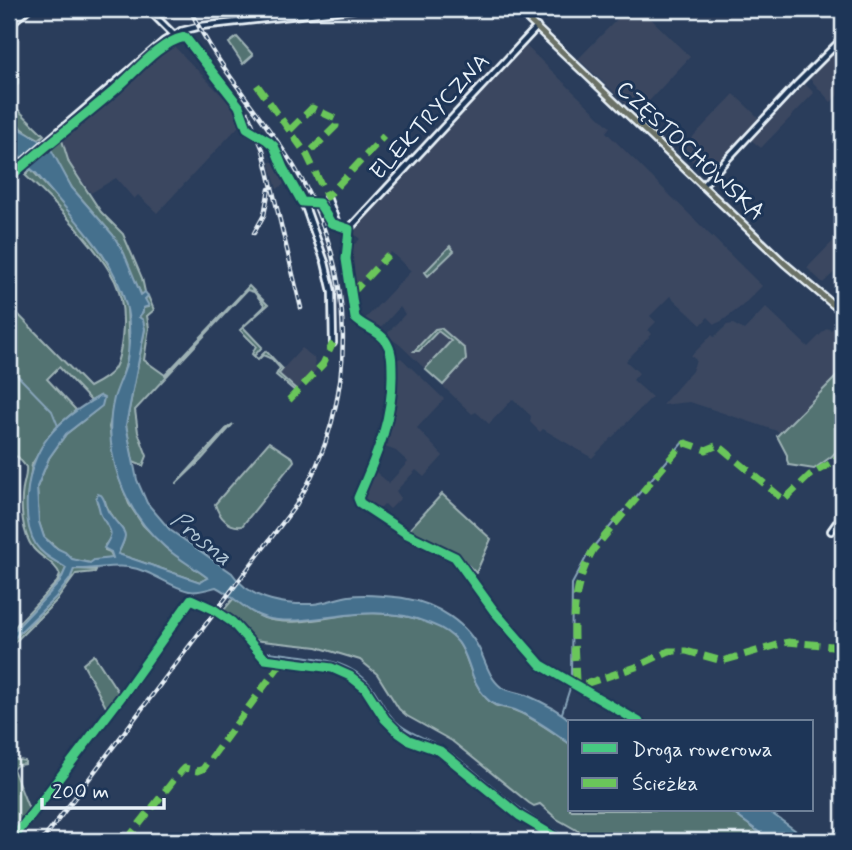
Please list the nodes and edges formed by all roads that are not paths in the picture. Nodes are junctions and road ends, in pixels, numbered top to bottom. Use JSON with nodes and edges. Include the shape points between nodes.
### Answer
{"nodes":[{"id":1,"x":28,"y":9,"type":"edge"},
{"id":2,"x":148,"y":9,"type":"edge"},
{"id":3,"x":354,"y":9,"type":"edge"},
{"id":4,"x":517,"y":9,"type":"edge"},
{"id":5,"x":9,"y":25,"type":"edge"},
{"id":6,"x":537,"y":27,"type":"junction"},
{"id":7,"x":181,"y":31,"type":"junction"},
{"id":8,"x":174,"y":35,"type":"junction"},
{"id":9,"x":843,"y":38,"type":"edge"},
{"id":10,"x":9,"y":174,"type":"edge"},
{"id":11,"x":703,"y":185,"type":"junction"},
{"id":12,"x":327,"y":197,"type":"dead end"},
{"id":13,"x":302,"y":202,"type":"junction"},
{"id":14,"x":338,"y":226,"type":"junction"},
{"id":15,"x":349,"y":229,"type":"junction"},
{"id":16,"x":843,"y":313,"type":"edge"},
{"id":17,"x":383,"y":337,"type":"dead end"},
{"id":18,"x":333,"y":343,"type":"dead end"},
{"id":19,"x":843,"y":514,"type":"edge"},
{"id":20,"x":831,"y":531,"type":"dead end"},
{"id":21,"x":415,"y":538,"type":"dead end"},
{"id":22,"x":466,"y":571,"type":"dead end"}],
"edges":[{"from":1,"to":5,"type":"street"},
{"from":2,"to":8,"type":"street"},
{"from":3,"to":7,"type":"street"},
{"from":4,"to":6,"type":"main road","name":"CZĘSTOCHOWSKA"},
{"from":6,"to":11,"type":"main road","name":"CZĘSTOCHOWSKA"},
{"from":6,"to":15,"type":"street","name":"ELEKTRYCZNA"},
{"from":7,"to":8,"type":"street"},
{"from":7,"to":13,"type":"street","via":[[239,106],[247,128],[274,146]]},
{"from":8,"to":10,"type":"street"},
{"from":9,"to":11,"type":"street"},
{"from":11,"to":16,"type":"main road","name":"CZĘSTOCHOWSKA"},
{"from":12,"to":14,"type":"street"},
{"from":13,"to":14,"type":"street","via":[[319,202]]},
{"from":13,"to":18,"type":"street","via":[[329,279]]},
{"from":14,"to":15,"type":"street"},
{"from":15,"to":17,"type":"street","via":[[346,260],[354,315]]},
{"from":19,"to":20,"type":"street"},
{"from":21,"to":22,"type":"street","via":[[455,557]]}]}
